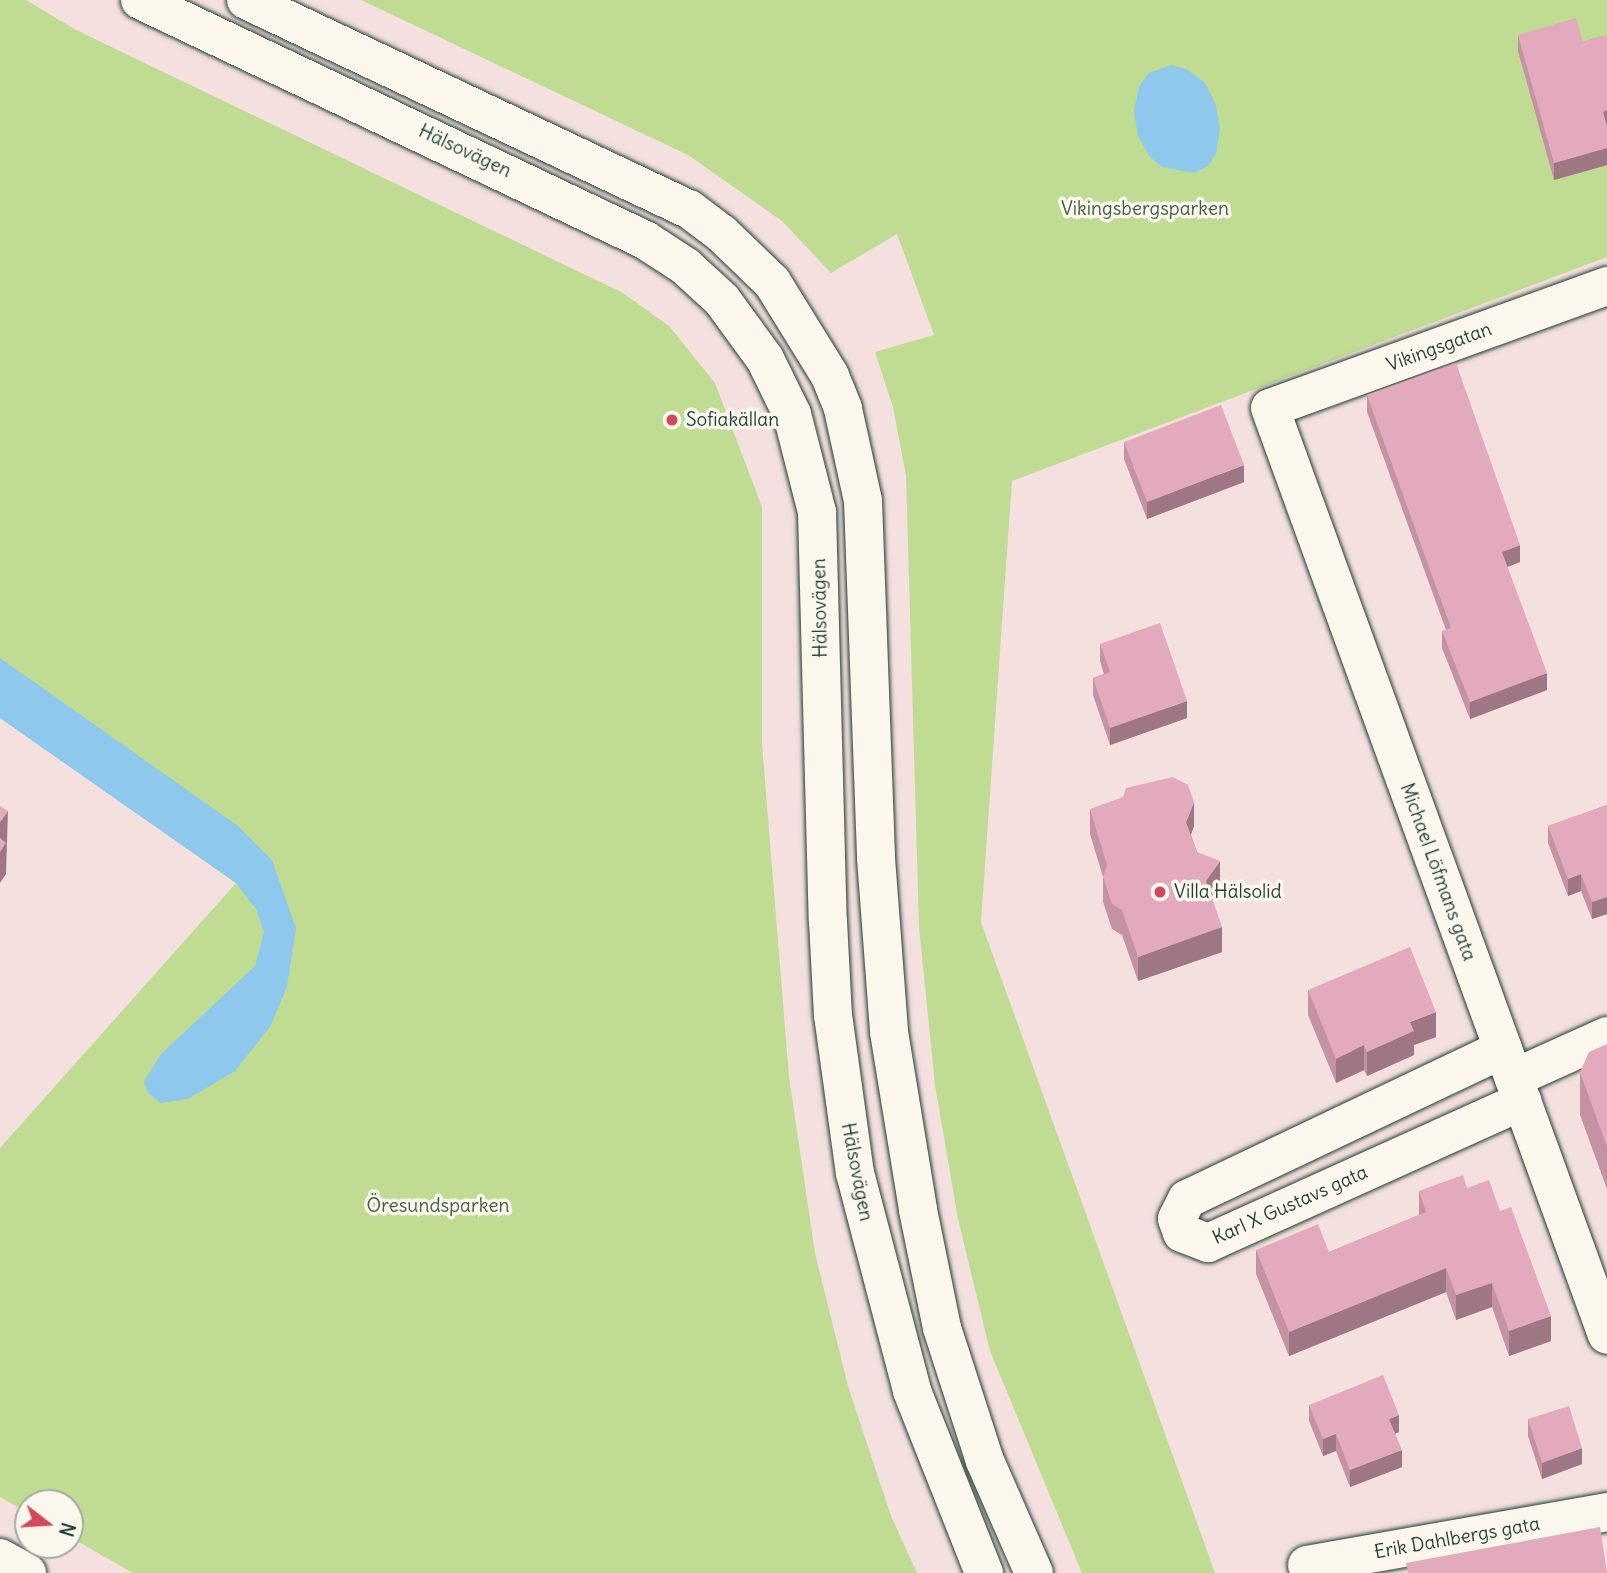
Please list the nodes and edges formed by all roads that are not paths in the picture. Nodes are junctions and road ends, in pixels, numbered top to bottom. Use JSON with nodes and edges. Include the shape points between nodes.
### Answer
{"nodes":[{"id":1,"x":140,"y":0,"type":"edge"},
{"id":2,"x":246,"y":0,"type":"edge"},
{"id":3,"x":1607,"y":286,"type":"edge"},
{"id":4,"x":1270,"y":408,"type":"joint"},
{"id":5,"x":1607,"y":1036,"type":"edge"},
{"id":6,"x":1513,"y":1076,"type":"junction"},
{"id":7,"x":1607,"y":1335,"type":"edge"},
{"id":8,"x":1607,"y":1512,"type":"edge"},
{"id":9,"x":0,"y":1558,"type":"edge"},
{"id":10,"x":1307,"y":1565,"type":"dead end"},
{"id":11,"x":27,"y":1573,"type":"edge"},
{"id":12,"x":985,"y":1573,"type":"edge"},
{"id":13,"x":1034,"y":1573,"type":"edge"}],
"edges":[{"from":1,"to":12,"type":"main road","name":"Hälsovägen","via":[[645,240],[685,266],[722,300],[765,359],[792,414],[817,512],[829,935],[834,1015],[855,1173],[912,1391]]},
{"from":2,"to":13,"type":"main road","via":[[689,209],[772,282],[830,376],[843,409],[863,501],[876,858],[889,1031],[918,1210],[942,1328],[972,1421]]},
{"from":3,"to":4,"type":"main road","name":"Vikingsgatan"},
{"from":4,"to":6,"type":"main road","name":"Michael Löfmans gata"},
{"from":5,"to":6,"type":"main road","name":"Karl X Gustavs gata"},
{"from":6,"to":6,"type":"main road","name":"Karl X Gustavs gata","via":[[1187,1199],[1177,1219],[1182,1233],[1208,1243]]},
{"from":6,"to":7,"type":"main road","name":"Michael Löfmans gata"},
{"from":8,"to":10,"type":"main road","name":"Erik Dahlbergs gata"},
{"from":9,"to":11,"type":"main road"}]}
